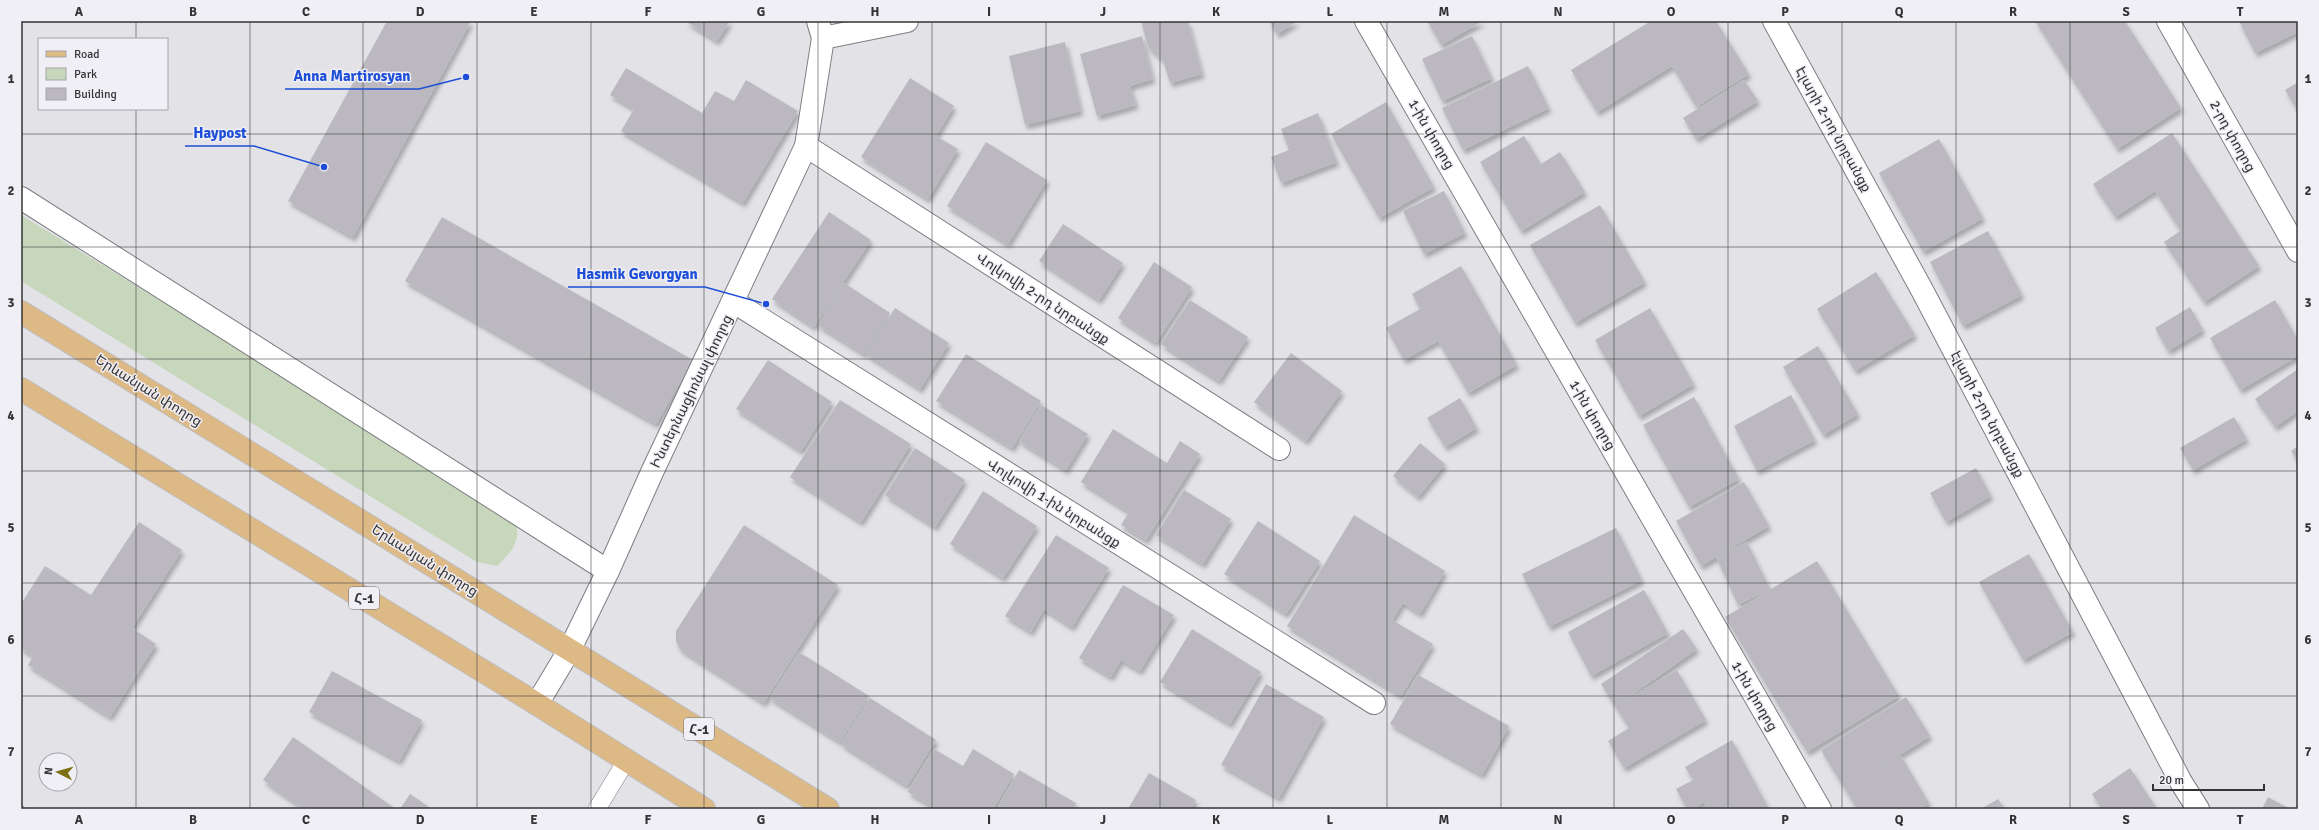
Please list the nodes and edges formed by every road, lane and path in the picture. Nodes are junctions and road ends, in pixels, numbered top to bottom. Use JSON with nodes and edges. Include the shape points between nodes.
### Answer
{"nodes":[{"id":1,"x":908,"y":21,"type":"edge"},
{"id":2,"x":1366,"y":21,"type":"edge"},
{"id":3,"x":1774,"y":21,"type":"edge"},
{"id":4,"x":2168,"y":21,"type":"edge"},
{"id":5,"x":821,"y":30,"type":"edge"},
{"id":6,"x":806,"y":146,"type":"junction"},
{"id":7,"x":21,"y":198,"type":"edge"},
{"id":8,"x":2298,"y":252,"type":"edge"},
{"id":9,"x":734,"y":302,"type":"junction"},
{"id":10,"x":21,"y":312,"type":"edge"},
{"id":11,"x":21,"y":389,"type":"edge"},
{"id":12,"x":1279,"y":449,"type":"dead end"},
{"id":13,"x":608,"y":571,"type":"junction"},
{"id":14,"x":570,"y":649,"type":"junction"},
{"id":15,"x":1374,"y":703,"type":"dead end"},
{"id":16,"x":537,"y":704,"type":"junction"},
{"id":17,"x":626,"y":761,"type":"junction"},
{"id":18,"x":597,"y":809,"type":"edge"},
{"id":19,"x":704,"y":809,"type":"edge"},
{"id":20,"x":828,"y":809,"type":"edge"},
{"id":21,"x":1820,"y":809,"type":"edge"},
{"id":22,"x":2198,"y":809,"type":"edge"}],
"edges":[{"from":1,"to":5,"type":"street"},
{"from":2,"to":21,"type":"street","name":"1-ին փողոց"},
{"from":3,"to":22,"type":"street","name":"Էլարի 2-րդ նրբանցք","via":[[1922,290],[2181,782]]},
{"from":4,"to":8,"type":"street","name":"2-րդ փողոց"},
{"from":5,"to":6,"type":"street","name":"Ինտերնացիոնալ փողոց"},
{"from":6,"to":9,"type":"street","name":"Ինտերնացիոնալ փողոց"},
{"from":6,"to":12,"type":"street","name":"Վոլկովի 2-րդ նրբանցք"},
{"from":7,"to":13,"type":"street"},
{"from":9,"to":13,"type":"street","name":"Ինտերնացիոնալ փողոց","via":[[652,470]]},
{"from":9,"to":15,"type":"street","name":"Վոլկովի 1-ին նրբանցք"},
{"from":10,"to":14,"type":"main road","name":"Երևանյան փողոց","number":"Հ-1"},
{"from":11,"to":16,"type":"main road","number":"Հ-1"},
{"from":13,"to":14,"type":"street","name":"Ինտերնացիոնալ փողոց"},
{"from":14,"to":16,"type":"street","name":"Ինտերնացիոնալ փողոց"},
{"from":14,"to":20,"type":"main road","name":"Երևանյան փողոց","number":"Հ-1"},
{"from":16,"to":17,"type":"main road","number":"Հ-1"},
{"from":17,"to":18,"type":"lane"},
{"from":17,"to":19,"type":"main road","number":"Հ-1"}]}
